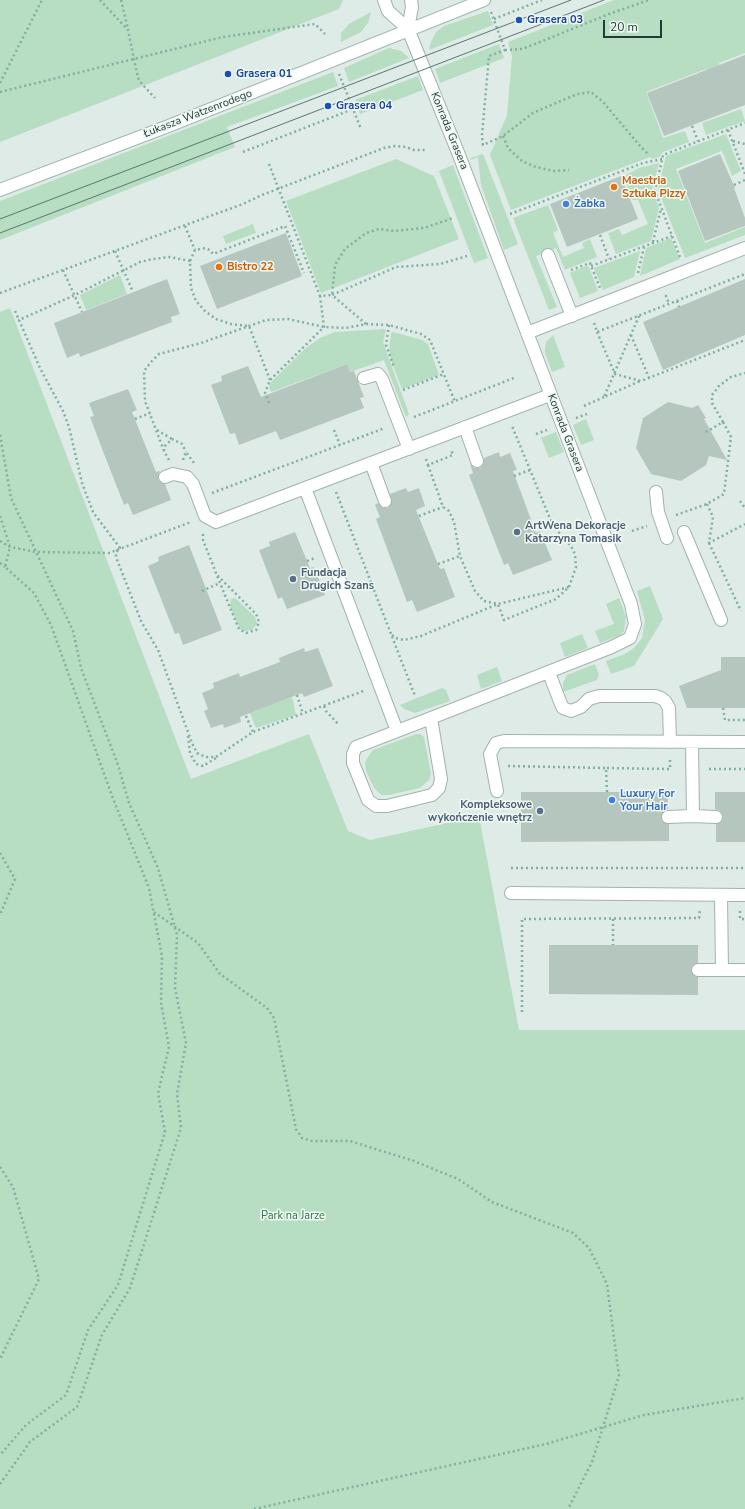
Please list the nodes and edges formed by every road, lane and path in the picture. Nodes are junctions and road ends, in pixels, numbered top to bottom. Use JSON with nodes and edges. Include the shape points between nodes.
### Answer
{"nodes":[{"id":1,"x":42,"y":0,"type":"edge"},
{"id":2,"x":100,"y":0,"type":"edge"},
{"id":3,"x":121,"y":0,"type":"edge"},
{"id":4,"x":384,"y":0,"type":"edge"},
{"id":5,"x":411,"y":0,"type":"edge"},
{"id":6,"x":542,"y":0,"type":"edge"},
{"id":7,"x":649,"y":0,"type":"edge"},
{"id":8,"x":487,"y":5,"type":"edge"},
{"id":9,"x":494,"y":19,"type":"junction"},
{"id":10,"x":128,"y":30,"type":"junction"},
{"id":11,"x":408,"y":30,"type":"junction"},
{"id":12,"x":325,"y":34,"type":"dead end"},
{"id":13,"x":505,"y":50,"type":"junction"},
{"id":14,"x":135,"y":58,"type":"junction"},
{"id":15,"x":337,"y":70,"type":"dead end"},
{"id":16,"x":0,"y":83,"type":"edge"},
{"id":17,"x":0,"y":92,"type":"edge"},
{"id":18,"x":155,"y":98,"type":"dead end"},
{"id":19,"x":353,"y":109,"type":"junction"},
{"id":20,"x":745,"y":123,"type":"edge"},
{"id":21,"x":692,"y":126,"type":"dead end"},
{"id":22,"x":361,"y":129,"type":"dead end"},
{"id":23,"x":728,"y":130,"type":"junction"},
{"id":24,"x":503,"y":136,"type":"junction"},
{"id":25,"x":698,"y":141,"type":"junction"},
{"id":26,"x":732,"y":141,"type":"junction"},
{"id":27,"x":745,"y":144,"type":"edge"},
{"id":28,"x":426,"y":150,"type":"dead end"},
{"id":29,"x":243,"y":152,"type":"dead end"},
{"id":30,"x":648,"y":154,"type":"dead end"},
{"id":31,"x":662,"y":159,"type":"junction"},
{"id":32,"x":269,"y":164,"type":"dead end"},
{"id":33,"x":569,"y":170,"type":"dead end"},
{"id":34,"x":745,"y":174,"type":"edge"},
{"id":35,"x":745,"y":180,"type":"edge"},
{"id":36,"x":734,"y":185,"type":"dead end"},
{"id":37,"x":278,"y":189,"type":"junction"},
{"id":38,"x":0,"y":190,"type":"edge"},
{"id":39,"x":661,"y":207,"type":"junction"},
{"id":40,"x":510,"y":214,"type":"dead end"},
{"id":41,"x":453,"y":218,"type":"dead end"},
{"id":42,"x":292,"y":223,"type":"junction"},
{"id":43,"x":185,"y":226,"type":"junction"},
{"id":44,"x":285,"y":226,"type":"junction"},
{"id":45,"x":600,"y":236,"type":"dead end"},
{"id":46,"x":672,"y":236,"type":"junction"},
{"id":47,"x":653,"y":243,"type":"junction"},
{"id":48,"x":644,"y":246,"type":"junction"},
{"id":49,"x":745,"y":248,"type":"edge"},
{"id":50,"x":195,"y":250,"type":"junction"},
{"id":51,"x":115,"y":251,"type":"junction"},
{"id":52,"x":548,"y":255,"type":"dead end"},
{"id":53,"x":467,"y":256,"type":"dead end"},
{"id":54,"x":609,"y":259,"type":"junction"},
{"id":55,"x":190,"y":261,"type":"junction"},
{"id":56,"x":682,"y":262,"type":"dead end"},
{"id":57,"x":591,"y":266,"type":"junction"},
{"id":58,"x":63,"y":270,"type":"junction"},
{"id":59,"x":124,"y":270,"type":"junction"},
{"id":60,"x":566,"y":272,"type":"dead end"},
{"id":61,"x":304,"y":273,"type":"dead end"},
{"id":62,"x":745,"y":274,"type":"edge"},
{"id":63,"x":636,"y":280,"type":"dead end"},
{"id":64,"x":726,"y":282,"type":"junction"},
{"id":65,"x":727,"y":286,"type":"dead end"},
{"id":66,"x":133,"y":292,"type":"dead end"},
{"id":67,"x":0,"y":293,"type":"edge"},
{"id":68,"x":602,"y":293,"type":"dead end"},
{"id":69,"x":75,"y":295,"type":"junction"},
{"id":70,"x":332,"y":295,"type":"junction"},
{"id":71,"x":320,"y":296,"type":"junction"},
{"id":72,"x":677,"y":301,"type":"junction"},
{"id":73,"x":679,"y":307,"type":"dead end"},
{"id":74,"x":15,"y":311,"type":"dead end"},
{"id":75,"x":82,"y":312,"type":"dead end"},
{"id":76,"x":639,"y":315,"type":"junction"},
{"id":77,"x":572,"y":316,"type":"junction"},
{"id":78,"x":591,"y":318,"type":"dead end"},
{"id":79,"x":19,"y":320,"type":"junction"},
{"id":80,"x":366,"y":324,"type":"junction"},
{"id":81,"x":249,"y":326,"type":"junction"},
{"id":82,"x":324,"y":327,"type":"junction"},
{"id":83,"x":597,"y":332,"type":"junction"},
{"id":84,"x":527,"y":333,"type":"junction"},
{"id":85,"x":631,"y":335,"type":"junction"},
{"id":86,"x":745,"y":340,"type":"edge"},
{"id":87,"x":745,"y":373,"type":"edge"},
{"id":88,"x":444,"y":374,"type":"junction"},
{"id":89,"x":615,"y":374,"type":"junction"},
{"id":90,"x":364,"y":378,"type":"dead end"},
{"id":91,"x":514,"y":378,"type":"dead end"},
{"id":92,"x":650,"y":378,"type":"junction"},
{"id":93,"x":270,"y":380,"type":"junction"},
{"id":94,"x":641,"y":381,"type":"junction"},
{"id":95,"x":403,"y":390,"type":"dead end"},
{"id":96,"x":550,"y":395,"type":"junction"},
{"id":97,"x":604,"y":397,"type":"junction"},
{"id":98,"x":455,"y":402,"type":"junction"},
{"id":99,"x":269,"y":403,"type":"dead end"},
{"id":100,"x":584,"y":406,"type":"dead end"},
{"id":101,"x":150,"y":413,"type":"junction"},
{"id":102,"x":587,"y":414,"type":"dead end"},
{"id":103,"x":135,"y":419,"type":"dead end"},
{"id":104,"x":571,"y":420,"type":"dead end"},
{"id":105,"x":723,"y":422,"type":"junction"},
{"id":106,"x":399,"y":423,"type":"junction"},
{"id":107,"x":512,"y":424,"type":"dead end"},
{"id":108,"x":464,"y":427,"type":"junction"},
{"id":109,"x":548,"y":429,"type":"dead end"},
{"id":110,"x":156,"y":430,"type":"junction"},
{"id":111,"x":334,"y":430,"type":"dead end"},
{"id":112,"x":706,"y":432,"type":"dead end"},
{"id":113,"x":536,"y":434,"type":"dead end"},
{"id":114,"x":0,"y":435,"type":"edge"},
{"id":115,"x":172,"y":439,"type":"junction"},
{"id":116,"x":340,"y":445,"type":"junction"},
{"id":117,"x":450,"y":448,"type":"dead end"},
{"id":118,"x":409,"y":449,"type":"junction"},
{"id":119,"x":164,"y":451,"type":"junction"},
{"id":120,"x":186,"y":452,"type":"junction"},
{"id":121,"x":426,"y":458,"type":"dead end"},
{"id":122,"x":477,"y":461,"type":"dead end"},
{"id":123,"x":173,"y":463,"type":"dead end"},
{"id":124,"x":178,"y":463,"type":"dead end"},
{"id":125,"x":371,"y":463,"type":"junction"},
{"id":126,"x":428,"y":464,"type":"junction"},
{"id":127,"x":198,"y":468,"type":"dead end"},
{"id":128,"x":530,"y":470,"type":"junction"},
{"id":129,"x":514,"y":476,"type":"dead end"},
{"id":130,"x":165,"y":477,"type":"dead end"},
{"id":131,"x":334,"y":486,"type":"dead end"},
{"id":132,"x":208,"y":488,"type":"dead end"},
{"id":133,"x":305,"y":488,"type":"junction"},
{"id":134,"x":656,"y":492,"type":"dead end"},
{"id":135,"x":384,"y":501,"type":"dead end"},
{"id":136,"x":740,"y":501,"type":"dead end"},
{"id":137,"x":707,"y":504,"type":"junction"},
{"id":138,"x":442,"y":508,"type":"junction"},
{"id":139,"x":745,"y":508,"type":"edge"},
{"id":140,"x":0,"y":516,"type":"edge"},
{"id":141,"x":419,"y":516,"type":"dead end"},
{"id":142,"x":551,"y":520,"type":"junction"},
{"id":143,"x":661,"y":521,"type":"junction"},
{"id":144,"x":196,"y":524,"type":"dead end"},
{"id":145,"x":745,"y":524,"type":"edge"},
{"id":146,"x":534,"y":528,"type":"dead end"},
{"id":147,"x":632,"y":531,"type":"dead end"},
{"id":148,"x":684,"y":532,"type":"dead end"},
{"id":149,"x":207,"y":535,"type":"dead end"},
{"id":150,"x":667,"y":538,"type":"dead end"},
{"id":151,"x":0,"y":541,"type":"edge"},
{"id":152,"x":709,"y":542,"type":"junction"},
{"id":153,"x":10,"y":547,"type":"junction"},
{"id":154,"x":120,"y":548,"type":"junction"},
{"id":155,"x":36,"y":552,"type":"junction"},
{"id":156,"x":460,"y":556,"type":"junction"},
{"id":157,"x":0,"y":563,"type":"edge"},
{"id":158,"x":438,"y":564,"type":"dead end"},
{"id":159,"x":5,"y":567,"type":"junction"},
{"id":160,"x":217,"y":575,"type":"junction"},
{"id":161,"x":220,"y":583,"type":"junction"},
{"id":162,"x":569,"y":587,"type":"junction"},
{"id":163,"x":202,"y":591,"type":"dead end"},
{"id":164,"x":498,"y":604,"type":"junction"},
{"id":165,"x":741,"y":611,"type":"dead end"},
{"id":166,"x":721,"y":620,"type":"dead end"},
{"id":167,"x":391,"y":635,"type":"junction"},
{"id":168,"x":549,"y":673,"type":"junction"},
{"id":169,"x":366,"y":690,"type":"dead end"},
{"id":170,"x":297,"y":695,"type":"dead end"},
{"id":171,"x":415,"y":696,"type":"dead end"},
{"id":172,"x":324,"y":706,"type":"junction"},
{"id":173,"x":723,"y":708,"type":"dead end"},
{"id":174,"x":303,"y":714,"type":"junction"},
{"id":175,"x":246,"y":716,"type":"dead end"},
{"id":176,"x":431,"y":718,"type":"junction"},
{"id":177,"x":745,"y":720,"type":"edge"},
{"id":178,"x":339,"y":725,"type":"dead end"},
{"id":179,"x":187,"y":731,"type":"junction"},
{"id":180,"x":397,"y":731,"type":"junction"},
{"id":181,"x":253,"y":732,"type":"junction"},
{"id":182,"x":670,"y":742,"type":"junction"},
{"id":183,"x":692,"y":742,"type":"junction"},
{"id":184,"x":709,"y":742,"type":"junction"},
{"id":185,"x":745,"y":742,"type":"edge"},
{"id":186,"x":220,"y":755,"type":"junction"},
{"id":187,"x":492,"y":766,"type":"junction"},
{"id":188,"x":606,"y":768,"type":"junction"},
{"id":189,"x":745,"y":769,"type":"edge"},
{"id":190,"x":497,"y":791,"type":"dead end"},
{"id":191,"x":607,"y":792,"type":"dead end"},
{"id":192,"x":693,"y":816,"type":"junction"},
{"id":193,"x":668,"y":817,"type":"dead end"},
{"id":194,"x":716,"y":817,"type":"dead end"},
{"id":195,"x":0,"y":853,"type":"edge"},
{"id":196,"x":511,"y":868,"type":"dead end"},
{"id":197,"x":745,"y":868,"type":"edge"},
{"id":198,"x":511,"y":893,"type":"dead end"},
{"id":199,"x":700,"y":895,"type":"junction"},
{"id":200,"x":721,"y":895,"type":"junction"},
{"id":201,"x":745,"y":895,"type":"edge"},
{"id":202,"x":153,"y":912,"type":"junction"},
{"id":203,"x":0,"y":914,"type":"edge"},
{"id":204,"x":613,"y":919,"type":"junction"},
{"id":205,"x":174,"y":926,"type":"junction"},
{"id":206,"x":613,"y":945,"type":"dead end"},
{"id":207,"x":698,"y":970,"type":"dead end"},
{"id":208,"x":722,"y":970,"type":"junction"},
{"id":209,"x":744,"y":970,"type":"edge"},
{"id":210,"x":522,"y":1012,"type":"dead end"},
{"id":211,"x":0,"y":1167,"type":"edge"},
{"id":212,"x":0,"y":1359,"type":"edge"},
{"id":213,"x":745,"y":1398,"type":"edge"},
{"id":214,"x":604,"y":1427,"type":"junction"},
{"id":215,"x":0,"y":1455,"type":"edge"},
{"id":216,"x":0,"y":1484,"type":"edge"},
{"id":217,"x":254,"y":1509,"type":"edge"},
{"id":218,"x":568,"y":1509,"type":"edge"}],
"edges":[{"from":1,"to":16,"type":"path"},
{"from":2,"to":10,"type":"path"},
{"from":3,"to":10,"type":"path"},
{"from":4,"to":11,"type":"street","name":"Konrada Grasera","via":[[388,11]]},
{"from":5,"to":11,"type":"street"},
{"from":6,"to":9,"type":"path"},
{"from":7,"to":13,"type":"path","via":[[522,49]]},
{"from":8,"to":9,"type":"path"},
{"from":8,"to":11,"type":"street","name":"Łukasza Watzenrodego"},
{"from":9,"to":13,"type":"path"},
{"from":10,"to":14,"type":"path"},
{"from":11,"to":38,"type":"street","name":"Łukasza Watzenrodego"},
{"from":11,"to":84,"type":"street","name":"Konrada Grasera"},
{"from":12,"to":14,"type":"path","via":[[315,24],[223,37]]},
{"from":13,"to":24,"type":"path","via":[[488,56],[483,145]]},
{"from":14,"to":17,"type":"path"},
{"from":14,"to":18,"type":"path","via":[[138,78]]},
{"from":15,"to":19,"type":"path"},
{"from":19,"to":22,"type":"path"},
{"from":19,"to":29,"type":"path"},
{"from":20,"to":23,"type":"path"},
{"from":21,"to":25,"type":"path"},
{"from":23,"to":25,"type":"path"},
{"from":23,"to":26,"type":"path"},
{"from":24,"to":30,"type":"path","via":[[533,113],[577,94],[591,92],[603,102]]},
{"from":24,"to":33,"type":"path","via":[[508,148],[522,161],[554,171]]},
{"from":25,"to":31,"type":"path","via":[[663,155]]},
{"from":26,"to":27,"type":"path"},
{"from":26,"to":34,"type":"path"},
{"from":28,"to":37,"type":"path","via":[[396,146],[384,148]]},
{"from":31,"to":39,"type":"path","via":[[655,191]]},
{"from":31,"to":40,"type":"path","via":[[643,163]]},
{"from":32,"to":37,"type":"path"},
{"from":35,"to":36,"type":"path"},
{"from":37,"to":42,"type":"path"},
{"from":37,"to":43,"type":"path"},
{"from":39,"to":46,"type":"path"},
{"from":39,"to":47,"type":"path"},
{"from":41,"to":70,"type":"path","via":[[424,228],[394,231],[379,229],[353,241],[345,248],[335,265]]},
{"from":42,"to":44,"type":"path"},
{"from":42,"to":71,"type":"path"},
{"from":43,"to":50,"type":"path"},
{"from":43,"to":51,"type":"path"},
{"from":44,"to":50,"type":"path","via":[[213,254],[205,248]]},
{"from":44,"to":61,"type":"path"},
{"from":45,"to":54,"type":"path"},
{"from":46,"to":47,"type":"path"},
{"from":46,"to":56,"type":"path"},
{"from":47,"to":48,"type":"path"},
{"from":48,"to":54,"type":"path"},
{"from":48,"to":63,"type":"path"},
{"from":49,"to":77,"type":"street"},
{"from":50,"to":55,"type":"path"},
{"from":51,"to":58,"type":"path"},
{"from":51,"to":59,"type":"path"},
{"from":52,"to":77,"type":"street"},
{"from":53,"to":70,"type":"path","via":[[440,264],[396,267]]},
{"from":54,"to":57,"type":"path"},
{"from":55,"to":59,"type":"path","via":[[153,258]]},
{"from":55,"to":81,"type":"path","via":[[191,288],[196,301],[205,311],[231,324]]},
{"from":57,"to":60,"type":"path","via":[[590,263]]},
{"from":57,"to":68,"type":"path"},
{"from":58,"to":67,"type":"path"},
{"from":58,"to":69,"type":"path"},
{"from":59,"to":66,"type":"path"},
{"from":59,"to":69,"type":"path"},
{"from":62,"to":64,"type":"path"},
{"from":64,"to":65,"type":"path"},
{"from":64,"to":72,"type":"path"},
{"from":69,"to":75,"type":"path"},
{"from":69,"to":79,"type":"path"},
{"from":70,"to":71,"type":"path"},
{"from":70,"to":80,"type":"path"},
{"from":71,"to":82,"type":"path"},
{"from":72,"to":73,"type":"path"},
{"from":72,"to":76,"type":"path"},
{"from":74,"to":79,"type":"path"},
{"from":76,"to":83,"type":"path"},
{"from":76,"to":85,"type":"path"},
{"from":77,"to":84,"type":"street"},
{"from":78,"to":83,"type":"path"},
{"from":79,"to":154,"type":"path","via":[[63,411],[82,483],[93,512]]},
{"from":80,"to":82,"type":"path","via":[[345,328]]},
{"from":80,"to":88,"type":"path","via":[[389,325],[428,336]]},
{"from":81,"to":82,"type":"path","via":[[266,320],[288,319]]},
{"from":81,"to":93,"type":"path"},
{"from":81,"to":101,"type":"path","via":[[159,354],[144,372],[145,401]]},
{"from":82,"to":93,"type":"path"},
{"from":83,"to":89,"type":"path"},
{"from":84,"to":96,"type":"street","name":"Konrada Grasera"},
{"from":85,"to":89,"type":"path"},
{"from":85,"to":92,"type":"path"},
{"from":86,"to":92,"type":"path"},
{"from":87,"to":105,"type":"path","via":[[731,377],[718,386],[712,395],[712,403]]},
{"from":88,"to":95,"type":"path"},
{"from":88,"to":98,"type":"path"},
{"from":89,"to":94,"type":"path"},
{"from":89,"to":97,"type":"path"},
{"from":90,"to":106,"type":"street","via":[[378,374],[382,379]]},
{"from":91,"to":98,"type":"path"},
{"from":92,"to":94,"type":"path"},
{"from":93,"to":99,"type":"path","via":[[265,393]]},
{"from":94,"to":97,"type":"path"},
{"from":96,"to":108,"type":"street"},
{"from":96,"to":168,"type":"street","name":"Konrada Grasera","via":[[631,604],[635,624],[632,634],[626,641]]},
{"from":97,"to":100,"type":"path"},
{"from":98,"to":106,"type":"path"},
{"from":101,"to":103,"type":"path"},
{"from":101,"to":110,"type":"path"},
{"from":102,"to":104,"type":"path"},
{"from":105,"to":112,"type":"path"},
{"from":105,"to":137,"type":"path","via":[[731,437],[724,494]]},
{"from":106,"to":116,"type":"path"},
{"from":106,"to":118,"type":"street"},
{"from":107,"to":128,"type":"path"},
{"from":108,"to":118,"type":"street"},
{"from":108,"to":122,"type":"street"},
{"from":109,"to":113,"type":"path"},
{"from":110,"to":115,"type":"path"},
{"from":110,"to":119,"type":"path"},
{"from":111,"to":116,"type":"path"},
{"from":114,"to":155,"type":"path","via":[[11,498]]},
{"from":115,"to":119,"type":"path"},
{"from":115,"to":120,"type":"path","via":[[182,444]]},
{"from":116,"to":132,"type":"path","via":[[210,493]]},
{"from":117,"to":126,"type":"path","via":[[453,455]]},
{"from":118,"to":125,"type":"street"},
{"from":119,"to":123,"type":"path"},
{"from":120,"to":124,"type":"path","via":[[185,457]]},
{"from":120,"to":127,"type":"path"},
{"from":121,"to":126,"type":"path"},
{"from":125,"to":133,"type":"street"},
{"from":125,"to":135,"type":"street"},
{"from":126,"to":138,"type":"path"},
{"from":128,"to":129,"type":"path"},
{"from":128,"to":142,"type":"path"},
{"from":130,"to":133,"type":"street","via":[[173,474],[187,477],[193,484],[205,516],[216,522]]},
{"from":131,"to":167,"type":"path"},
{"from":133,"to":180,"type":"street"},
{"from":134,"to":143,"type":"street"},
{"from":136,"to":139,"type":"path"},
{"from":137,"to":143,"type":"path"},
{"from":137,"to":152,"type":"path","via":[[713,517]]},
{"from":138,"to":141,"type":"path"},
{"from":138,"to":156,"type":"path","via":[[449,511],[454,522]]},
{"from":140,"to":153,"type":"path"},
{"from":142,"to":146,"type":"path"},
{"from":142,"to":162,"type":"path","via":[[575,554],[576,568]]},
{"from":143,"to":147,"type":"path"},
{"from":143,"to":150,"type":"street"},
{"from":144,"to":154,"type":"path","via":[[190,522]]},
{"from":145,"to":152,"type":"path"},
{"from":148,"to":166,"type":"street"},
{"from":149,"to":160,"type":"path","via":[[202,533]]},
{"from":151,"to":153,"type":"path"},
{"from":152,"to":165,"type":"path"},
{"from":153,"to":155,"type":"path"},
{"from":153,"to":159,"type":"path"},
{"from":154,"to":155,"type":"path","via":[[109,553]]},
{"from":154,"to":179,"type":"path","via":[[116,552],[116,557],[141,621],[158,650]]},
{"from":155,"to":205,"type":"path","via":[[73,631],[81,668],[118,765],[129,803],[158,868]]},
{"from":156,"to":158,"type":"path"},
{"from":156,"to":164,"type":"path","via":[[475,591],[484,601]]},
{"from":157,"to":159,"type":"path"},
{"from":159,"to":202,"type":"path","via":[[34,593],[51,625],[112,796],[149,888]]},
{"from":160,"to":161,"type":"path"},
{"from":160,"to":161,"type":"path","via":[[256,614],[259,622],[256,630],[246,633],[239,629]]},
{"from":161,"to":163,"type":"path"},
{"from":162,"to":164,"type":"path"},
{"from":162,"to":164,"type":"path","via":[[556,598],[504,620]]},
{"from":164,"to":167,"type":"path","via":[[421,636],[404,640]]},
{"from":167,"to":171,"type":"path"},
{"from":168,"to":176,"type":"street","name":"Konrada Grasera"},
{"from":168,"to":182,"type":"street","via":[[563,708],[571,711],[581,707],[589,699],[600,696],[661,698],[669,708]]},
{"from":169,"to":172,"type":"path"},
{"from":170,"to":174,"type":"path"},
{"from":172,"to":174,"type":"path"},
{"from":172,"to":178,"type":"path"},
{"from":173,"to":177,"type":"path","via":[[725,720]]},
{"from":174,"to":181,"type":"path"},
{"from":175,"to":181,"type":"path"},
{"from":176,"to":180,"type":"street","name":"Konrada Grasera"},
{"from":176,"to":180,"type":"street","name":"Konrada Grasera","via":[[441,779],[439,788],[432,794],[387,806],[376,806],[368,800],[353,763],[353,754],[356,747]]},
{"from":179,"to":186,"type":"path","via":[[197,753],[206,757]]},
{"from":179,"to":186,"type":"path","via":[[190,753],[196,764],[204,766]]},
{"from":181,"to":186,"type":"path"},
{"from":182,"to":183,"type":"street"},
{"from":182,"to":187,"type":"street","via":[[504,741],[496,743],[492,748]]},
{"from":182,"to":188,"type":"path","via":[[670,769]]},
{"from":183,"to":184,"type":"street"},
{"from":183,"to":192,"type":"street"},
{"from":184,"to":185,"type":"street"},
{"from":184,"to":189,"type":"path","via":[[709,769]]},
{"from":187,"to":188,"type":"path"},
{"from":187,"to":190,"type":"street"},
{"from":188,"to":191,"type":"path"},
{"from":192,"to":193,"type":"street"},
{"from":192,"to":194,"type":"street"},
{"from":195,"to":203,"type":"path","via":[[15,879]]},
{"from":196,"to":197,"type":"path"},
{"from":198,"to":199,"type":"street"},
{"from":199,"to":200,"type":"street"},
{"from":199,"to":204,"type":"path","via":[[700,918]]},
{"from":200,"to":201,"type":"street"},
{"from":200,"to":208,"type":"street"},
{"from":202,"to":205,"type":"path"},
{"from":202,"to":215,"type":"path","via":[[162,956],[160,1003],[169,1047],[158,1093],[165,1132],[118,1285],[88,1330],[66,1394],[26,1425]]},
{"from":204,"to":206,"type":"path"},
{"from":204,"to":210,"type":"path","via":[[522,919]]},
{"from":205,"to":214,"type":"path","via":[[198,943],[220,974],[267,1008],[274,1018],[296,1129],[302,1138],[312,1141],[350,1141],[414,1161],[458,1178],[492,1202],[573,1233],[589,1248],[607,1284],[619,1376]]},
{"from":205,"to":216,"type":"path","via":[[177,936],[175,988],[186,1043],[177,1094],[181,1128],[130,1288],[102,1335],[77,1407],[30,1442]]},
{"from":207,"to":208,"type":"street"},
{"from":208,"to":209,"type":"street"},
{"from":211,"to":212,"type":"path","via":[[13,1187],[40,1279]]},
{"from":213,"to":214,"type":"path","via":[[644,1415]]},
{"from":214,"to":217,"type":"path","via":[[546,1444]]},
{"from":214,"to":218,"type":"path","via":[[592,1462]]}]}
